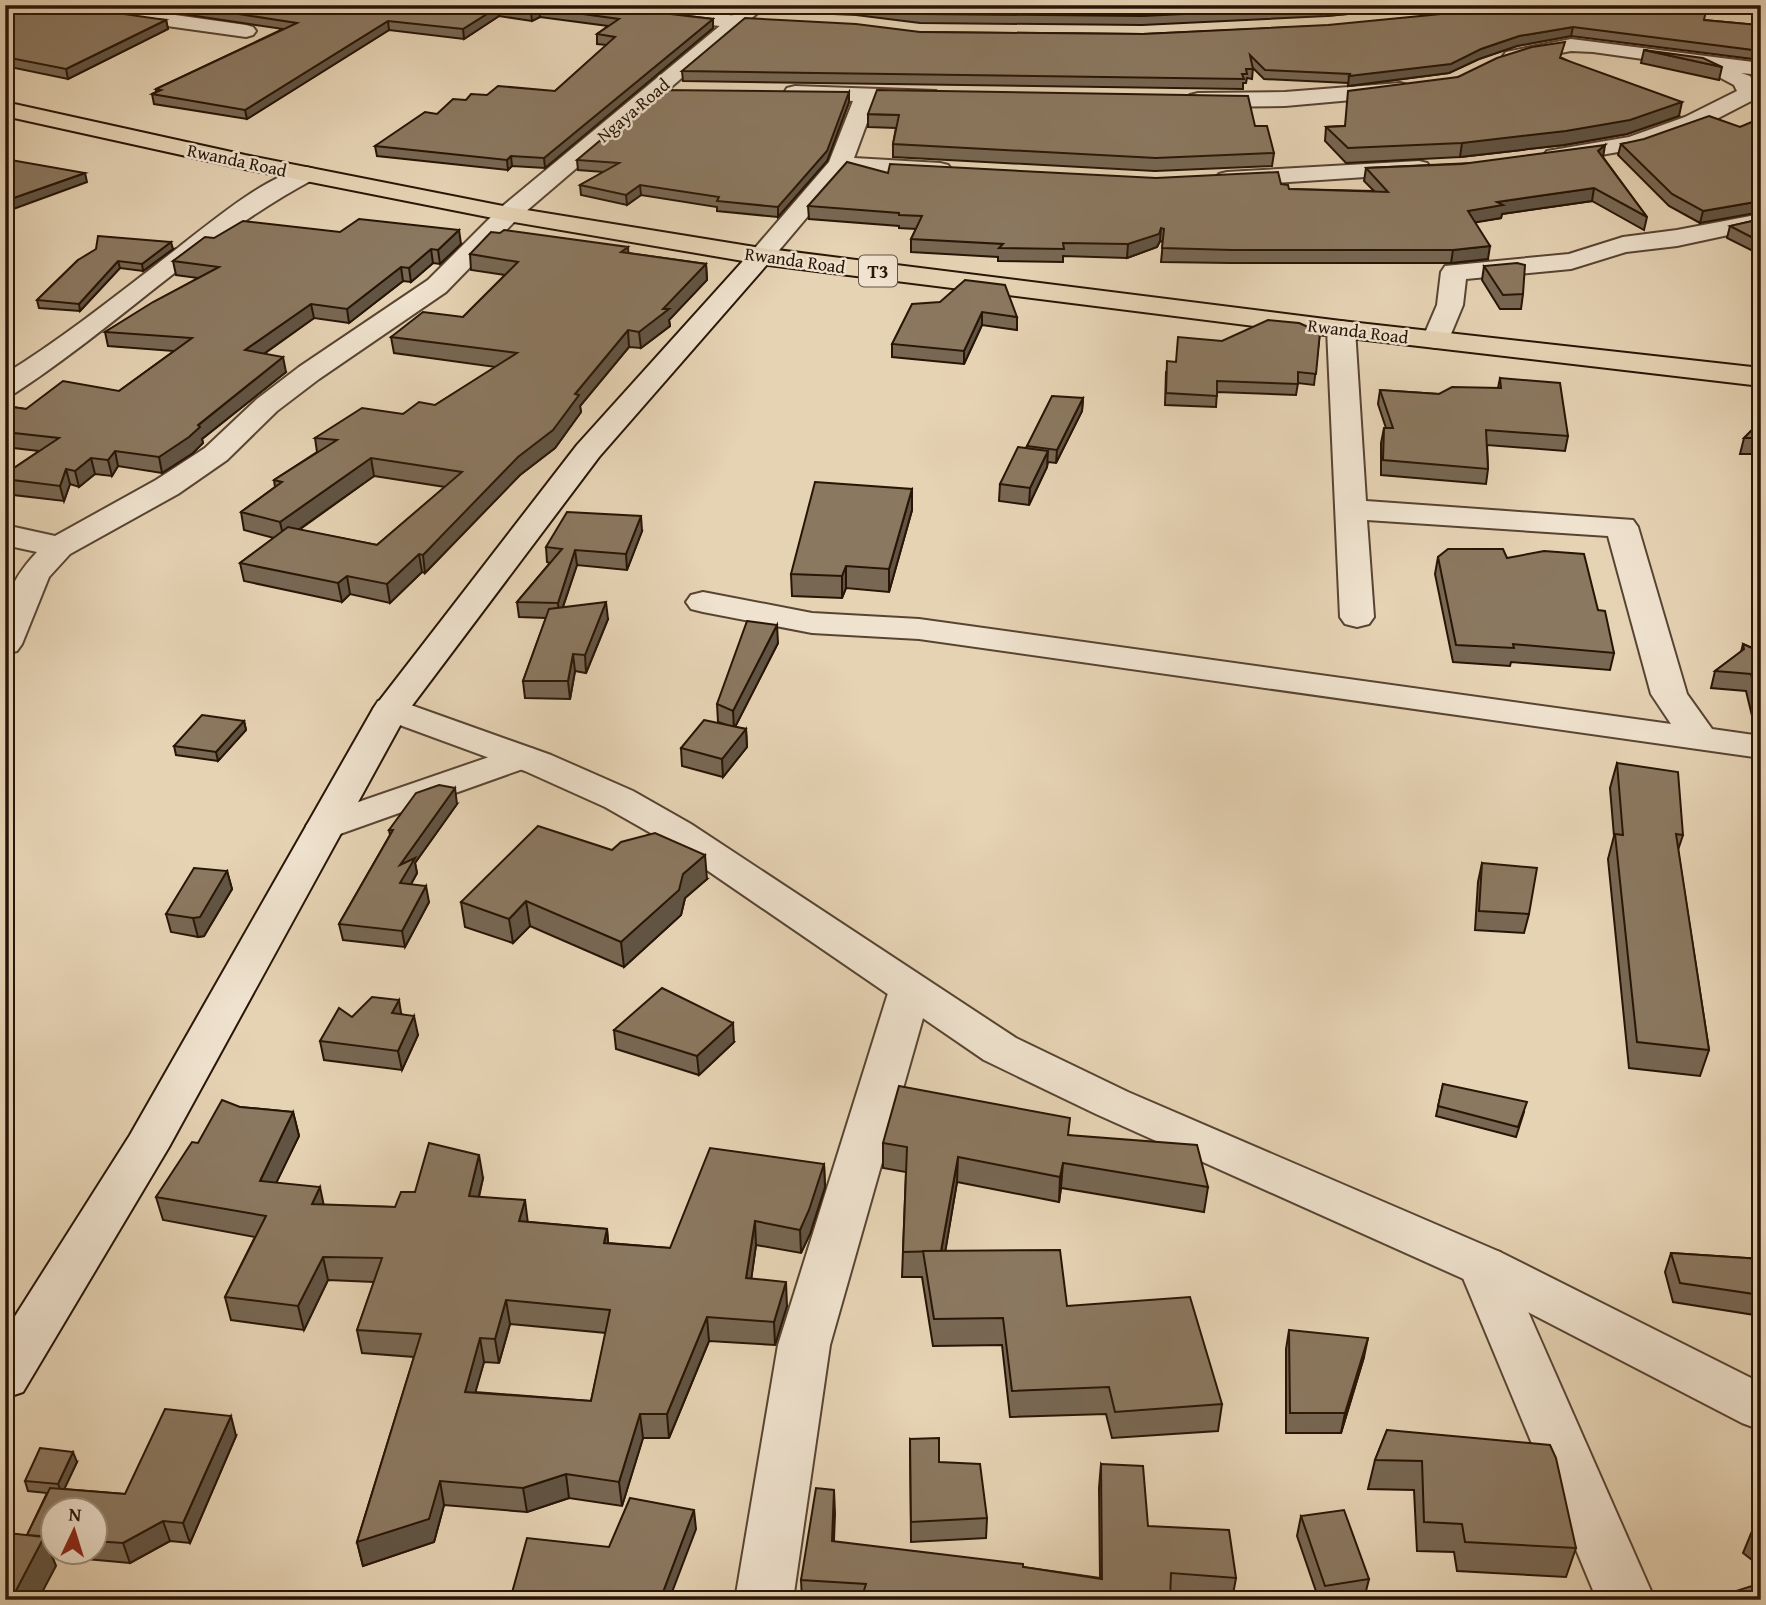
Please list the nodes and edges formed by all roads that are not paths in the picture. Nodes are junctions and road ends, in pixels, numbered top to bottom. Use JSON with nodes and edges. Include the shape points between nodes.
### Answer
{"nodes":[{"id":1,"x":59,"y":5,"type":"edge"},
{"id":2,"x":590,"y":5,"type":"edge"},
{"id":3,"x":750,"y":16,"type":"edge"},
{"id":4,"x":246,"y":31,"type":"dead end"},
{"id":5,"x":1697,"y":61,"type":"junction"},
{"id":6,"x":1487,"y":65,"type":"edge"},
{"id":7,"x":1761,"y":69,"type":"edge"},
{"id":8,"x":1418,"y":88,"type":"edge"},
{"id":9,"x":657,"y":90,"type":"junction"},
{"id":10,"x":685,"y":91,"type":"edge"},
{"id":11,"x":768,"y":93,"type":"edge"},
{"id":12,"x":866,"y":95,"type":"junction"},
{"id":13,"x":947,"y":96,"type":"edge"},
{"id":14,"x":1177,"y":100,"type":"edge"},
{"id":15,"x":5,"y":109,"type":"edge"},
{"id":16,"x":1538,"y":158,"type":"edge"},
{"id":17,"x":841,"y":164,"type":"junction"},
{"id":18,"x":1447,"y":167,"type":"edge"},
{"id":19,"x":964,"y":171,"type":"edge"},
{"id":20,"x":306,"y":174,"type":"junction"},
{"id":21,"x":1207,"y":180,"type":"edge"},
{"id":22,"x":508,"y":214,"type":"junction"},
{"id":23,"x":1761,"y":221,"type":"edge"},
{"id":24,"x":761,"y":256,"type":"junction"},
{"id":25,"x":1341,"y":329,"type":"junction"},
{"id":26,"x":1436,"y":340,"type":"junction"},
{"id":27,"x":1761,"y":377,"type":"edge"},
{"id":28,"x":5,"y":387,"type":"edge"},
{"id":29,"x":1351,"y":509,"type":"junction"},
{"id":30,"x":5,"y":535,"type":"edge"},
{"id":31,"x":59,"y":547,"type":"junction"},
{"id":32,"x":703,"y":602,"type":"dead end"},
{"id":33,"x":1357,"y":617,"type":"dead end"},
{"id":34,"x":5,"y":644,"type":"edge"},
{"id":35,"x":391,"y":709,"type":"junction"},
{"id":36,"x":1700,"y":739,"type":"junction"},
{"id":37,"x":1761,"y":747,"type":"edge"},
{"id":38,"x":521,"y":757,"type":"junction"},
{"id":39,"x":326,"y":826,"type":"junction"},
{"id":40,"x":911,"y":990,"type":"junction"},
{"id":41,"x":1483,"y":1266,"type":"junction"},
{"id":42,"x":5,"y":1377,"type":"edge"},
{"id":43,"x":1761,"y":1408,"type":"edge"},
{"id":44,"x":764,"y":1600,"type":"edge"},
{"id":45,"x":1626,"y":1600,"type":"edge"}],
"edges":[{"from":1,"to":4,"type":"street"},
{"from":2,"to":3,"type":"street"},
{"from":3,"to":9,"type":"street","name":"Ngaya Road"},
{"from":5,"to":6,"type":"street","via":[[1572,45],[1525,52]]},
{"from":5,"to":7,"type":"street"},
{"from":5,"to":16,"type":"street","via":[[1736,77],[1749,93],[1693,122],[1633,143]]},
{"from":8,"to":14,"type":"street","via":[[1285,99]]},
{"from":9,"to":10,"type":"street"},
{"from":9,"to":22,"type":"street","name":"Ngaya Road"},
{"from":11,"to":12,"type":"street"},
{"from":12,"to":13,"type":"street"},
{"from":12,"to":17,"type":"street"},
{"from":15,"to":20,"type":"highway","name":"Rwanda Road","number":"T3"},
{"from":17,"to":19,"type":"street"},
{"from":17,"to":24,"type":"street"},
{"from":18,"to":21,"type":"street"},
{"from":20,"to":22,"type":"highway","name":"Rwanda Road","number":"T3"},
{"from":20,"to":28,"type":"street","via":[[228,220],[47,361]]},
{"from":22,"to":24,"type":"highway","name":"Rwanda Road","number":"T3"},
{"from":22,"to":31,"type":"street","name":"Ngaya Road","via":[[437,286],[309,373],[216,454]]},
{"from":23,"to":26,"type":"street","via":[[1623,245],[1571,261],[1454,272],[1450,305]]},
{"from":24,"to":25,"type":"highway","name":"Rwanda Road","number":"T3"},
{"from":24,"to":35,"type":"street","via":[[588,452]]},
{"from":25,"to":26,"type":"highway","name":"Rwanda Road","number":"T3"},
{"from":25,"to":29,"type":"street"},
{"from":26,"to":27,"type":"highway","name":"Rwanda Road","number":"T3"},
{"from":29,"to":33,"type":"street"},
{"from":29,"to":36,"type":"street","via":[[1622,527],[1669,694]]},
{"from":30,"to":31,"type":"street"},
{"from":31,"to":34,"type":"street","name":"Ngaya Road","via":[[34,574]]},
{"from":32,"to":36,"type":"street","via":[[812,623],[919,629]]},
{"from":35,"to":38,"type":"street"},
{"from":35,"to":39,"type":"street"},
{"from":36,"to":37,"type":"street"},
{"from":38,"to":39,"type":"street"},
{"from":38,"to":40,"type":"street","via":[[619,799],[677,832]]},
{"from":39,"to":42,"type":"street","via":[[146,1147]]},
{"from":40,"to":41,"type":"street","via":[[1000,1049],[1037,1067]]},
{"from":40,"to":44,"type":"street","via":[[804,1345]]},
{"from":41,"to":43,"type":"street"},
{"from":41,"to":45,"type":"street"}]}
